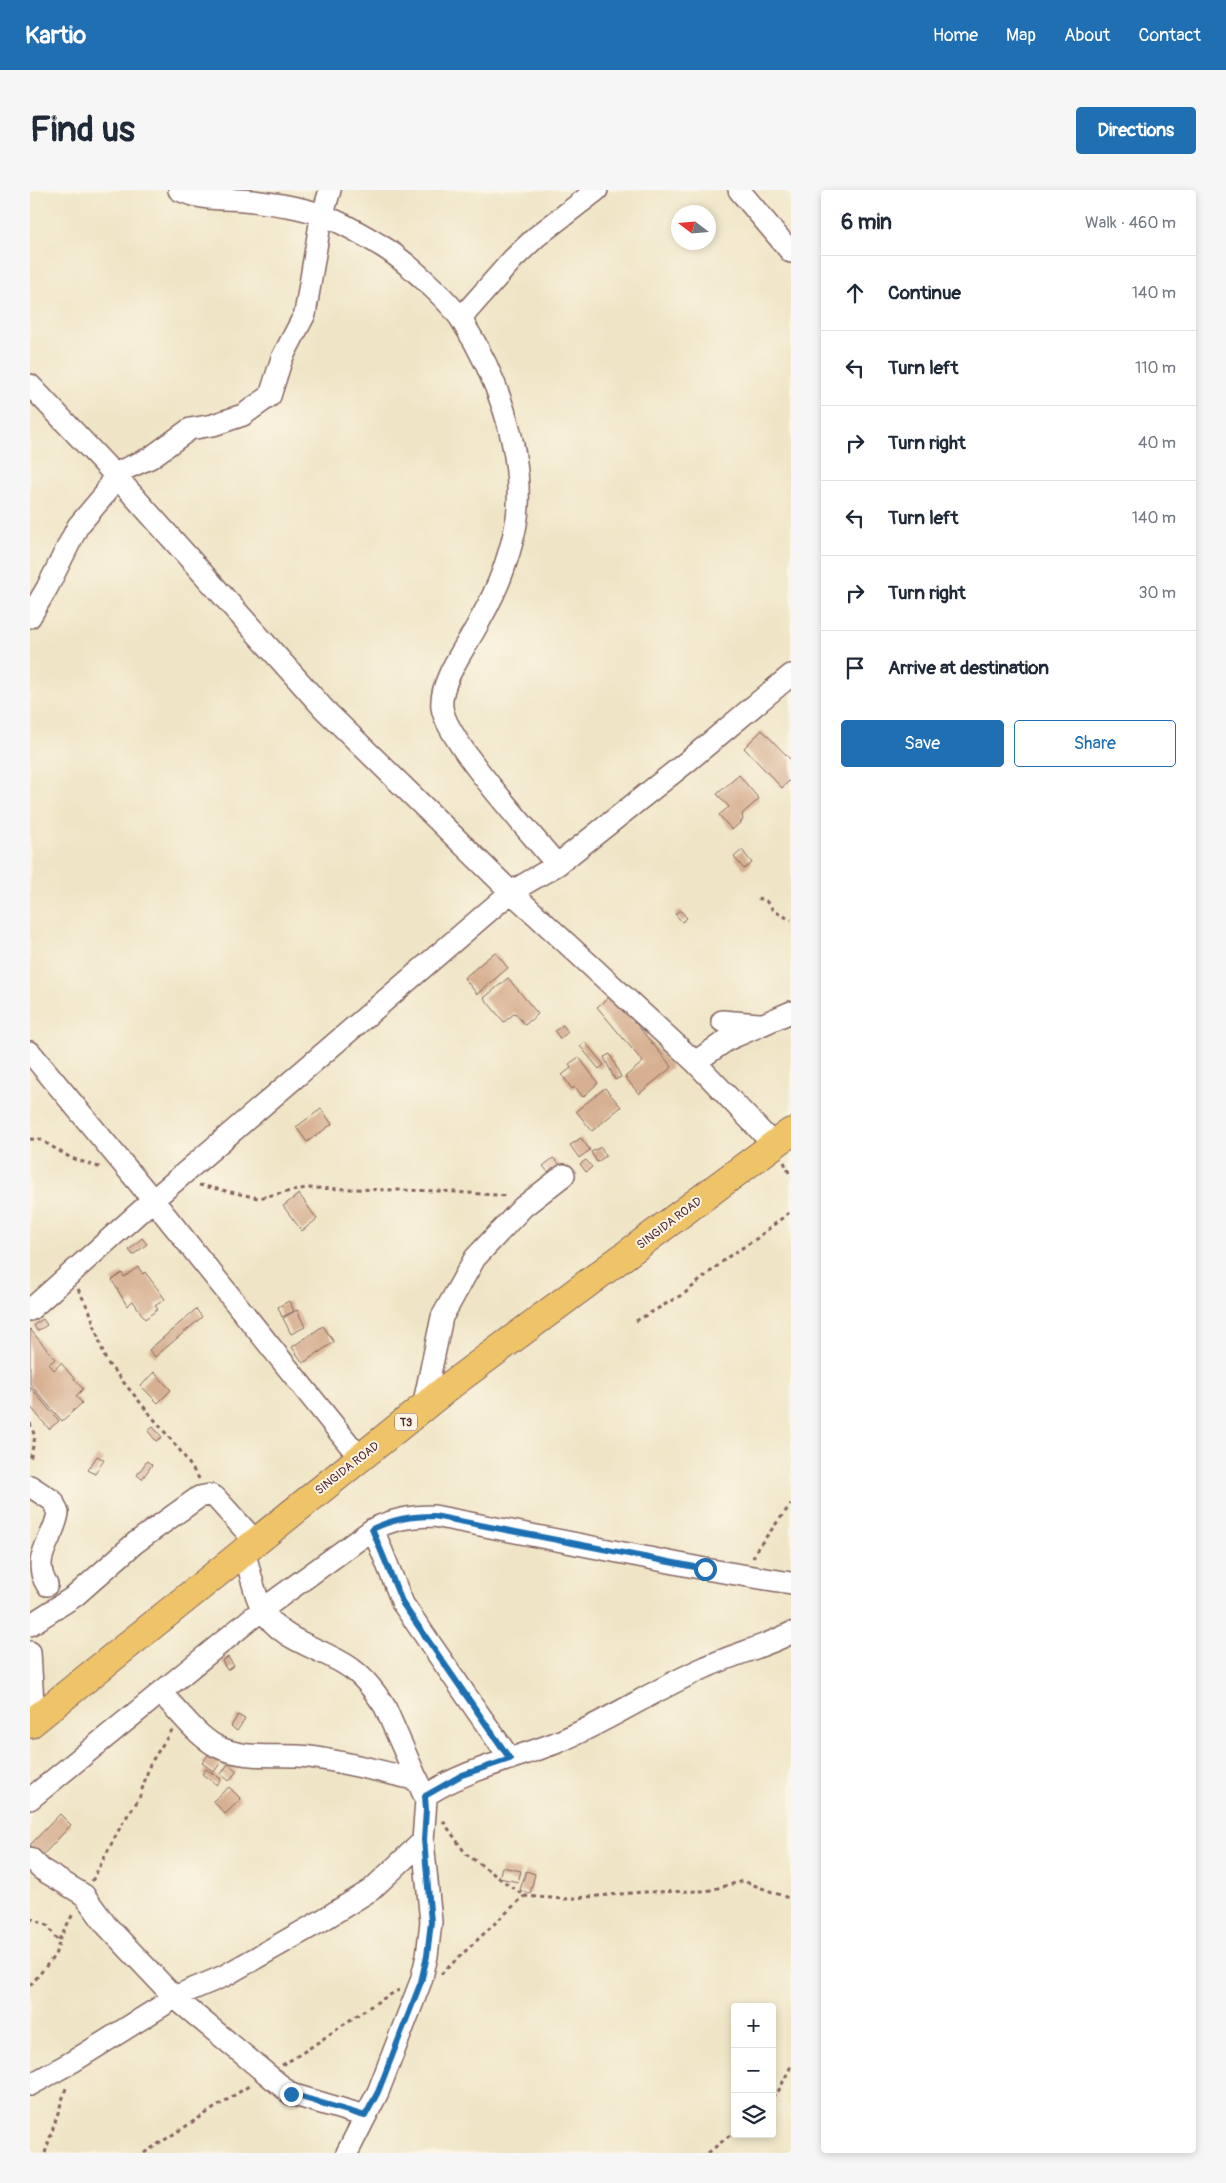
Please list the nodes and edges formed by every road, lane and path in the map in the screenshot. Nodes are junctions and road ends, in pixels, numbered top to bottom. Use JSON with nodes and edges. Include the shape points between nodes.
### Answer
{"nodes":[{"id":1,"x":179,"y":190,"type":"edge"},
{"id":2,"x":330,"y":190,"type":"edge"},
{"id":3,"x":597,"y":190,"type":"edge"},
{"id":4,"x":739,"y":190,"type":"edge"},
{"id":5,"x":322,"y":215,"type":"junction"},
{"id":6,"x":791,"y":252,"type":"edge"},
{"id":7,"x":461,"y":318,"type":"junction"},
{"id":8,"x":30,"y":385,"type":"edge"},
{"id":9,"x":114,"y":474,"type":"junction"},
{"id":10,"x":30,"y":616,"type":"edge"},
{"id":11,"x":791,"y":675,"type":"edge"},
{"id":12,"x":557,"y":865,"type":"junction"},
{"id":13,"x":511,"y":892,"type":"junction"},
{"id":14,"x":758,"y":898,"type":"dead end"},
{"id":15,"x":791,"y":920,"type":"edge"},
{"id":16,"x":791,"y":1012,"type":"edge"},
{"id":17,"x":722,"y":1021,"type":"dead end"},
{"id":18,"x":762,"y":1024,"type":"junction"},
{"id":19,"x":30,"y":1052,"type":"edge"},
{"id":20,"x":695,"y":1062,"type":"junction"},
{"id":21,"x":30,"y":1139,"type":"edge"},
{"id":22,"x":782,"y":1139,"type":"edge"},
{"id":23,"x":564,"y":1175,"type":"dead end"},
{"id":24,"x":134,"y":1178,"type":"junction"},
{"id":25,"x":177,"y":1179,"type":"junction"},
{"id":26,"x":535,"y":1198,"type":"junction"},
{"id":27,"x":153,"y":1200,"type":"junction"},
{"id":28,"x":791,"y":1211,"type":"edge"},
{"id":29,"x":70,"y":1274,"type":"junction"},
{"id":30,"x":30,"y":1310,"type":"edge"},
{"id":31,"x":636,"y":1321,"type":"dead end"},
{"id":32,"x":424,"y":1407,"type":"junction"},
{"id":33,"x":30,"y":1423,"type":"edge"},
{"id":34,"x":360,"y":1458,"type":"junction"},
{"id":35,"x":30,"y":1460,"type":"edge"},
{"id":36,"x":30,"y":1486,"type":"edge"},
{"id":37,"x":210,"y":1495,"type":"junction"},
{"id":38,"x":791,"y":1504,"type":"edge"},
{"id":39,"x":372,"y":1529,"type":"junction"},
{"id":40,"x":250,"y":1546,"type":"junction"},
{"id":41,"x":745,"y":1575,"type":"junction"},
{"id":42,"x":791,"y":1583,"type":"edge"},
{"id":43,"x":38,"y":1584,"type":"edge"},
{"id":44,"x":75,"y":1596,"type":"junction"},
{"id":45,"x":262,"y":1609,"type":"junction"},
{"id":46,"x":30,"y":1625,"type":"edge"},
{"id":47,"x":791,"y":1633,"type":"edge"},
{"id":48,"x":30,"y":1652,"type":"edge"},
{"id":49,"x":161,"y":1693,"type":"junction"},
{"id":50,"x":182,"y":1714,"type":"junction"},
{"id":51,"x":32,"y":1722,"type":"edge"},
{"id":52,"x":510,"y":1759,"type":"junction"},
{"id":53,"x":423,"y":1795,"type":"junction"},
{"id":54,"x":30,"y":1799,"type":"edge"},
{"id":55,"x":424,"y":1840,"type":"junction"},
{"id":56,"x":30,"y":1858,"type":"edge"},
{"id":57,"x":84,"y":1895,"type":"junction"},
{"id":58,"x":524,"y":1896,"type":"junction"},
{"id":59,"x":791,"y":1900,"type":"edge"},
{"id":60,"x":30,"y":1918,"type":"edge"},
{"id":61,"x":58,"y":1940,"type":"junction"},
{"id":62,"x":419,"y":1985,"type":"junction"},
{"id":63,"x":30,"y":1986,"type":"edge"},
{"id":64,"x":175,"y":1998,"type":"junction"},
{"id":65,"x":72,"y":2062,"type":"junction"},
{"id":66,"x":791,"y":2066,"type":"edge"},
{"id":67,"x":30,"y":2085,"type":"edge"},
{"id":68,"x":776,"y":2093,"type":"edge"},
{"id":69,"x":365,"y":2116,"type":"junction"},
{"id":70,"x":731,"y":2135,"type":"edge"},
{"id":71,"x":45,"y":2153,"type":"edge"},
{"id":72,"x":347,"y":2153,"type":"edge"},
{"id":73,"x":708,"y":2153,"type":"edge"}],
"edges":[{"from":1,"to":5,"type":"street","via":[[198,197],[269,203]]},
{"from":2,"to":5,"type":"street"},
{"from":3,"to":7,"type":"street","via":[[536,237]]},
{"from":4,"to":6,"type":"street"},
{"from":5,"to":7,"type":"street","via":[[400,259]]},
{"from":5,"to":9,"type":"street","via":[[305,314],[282,358],[270,396],[243,415],[190,429],[150,458]]},
{"from":7,"to":12,"type":"street","via":[[502,403],[517,478],[518,507],[503,571],[448,678],[442,707],[459,744]]},
{"from":8,"to":9,"type":"street"},
{"from":9,"to":10,"type":"street","via":[[105,494],[78,526]]},
{"from":9,"to":13,"type":"street","via":[[324,709]]},
{"from":11,"to":12,"type":"street"},
{"from":12,"to":13,"type":"street"},
{"from":13,"to":20,"type":"street"},
{"from":13,"to":25,"type":"street"},
{"from":14,"to":15,"type":"path"},
{"from":16,"to":18,"type":"street"},
{"from":17,"to":18,"type":"street"},
{"from":18,"to":20,"type":"street","via":[[727,1040]]},
{"from":19,"to":24,"type":"street"},
{"from":20,"to":22,"type":"street"},
{"from":21,"to":24,"type":"path","via":[[41,1140],[71,1158]]},
{"from":22,"to":32,"type":"highway","name":"SINGIDA ROAD","number":"T3"},
{"from":23,"to":26,"type":"street"},
{"from":24,"to":27,"type":"street"},
{"from":25,"to":26,"type":"path","via":[[258,1198],[306,1188],[442,1190]]},
{"from":25,"to":27,"type":"street"},
{"from":26,"to":32,"type":"street","via":[[475,1258],[442,1317]]},
{"from":27,"to":29,"type":"street"},
{"from":27,"to":34,"type":"street"},
{"from":28,"to":31,"type":"path","via":[[728,1257],[686,1293]]},
{"from":29,"to":30,"type":"street"},
{"from":29,"to":37,"type":"path","via":[[90,1312],[106,1361],[182,1452]]},
{"from":32,"to":34,"type":"highway","name":"SINGIDA ROAD","number":"T3"},
{"from":33,"to":35,"type":"path","via":[[36,1437]]},
{"from":34,"to":40,"type":"highway","name":"SINGIDA ROAD","number":"T3"},
{"from":36,"to":43,"type":"street","via":[[53,1501],[58,1513],[38,1564]]},
{"from":37,"to":40,"type":"street","via":[[222,1504]]},
{"from":37,"to":44,"type":"street","via":[[190,1502],[135,1543]]},
{"from":38,"to":41,"type":"path","via":[[757,1548]]},
{"from":39,"to":41,"type":"street","via":[[408,1516],[434,1516]]},
{"from":39,"to":45,"type":"street"},
{"from":39,"to":52,"type":"street","via":[[403,1604]]},
{"from":40,"to":45,"type":"street"},
{"from":40,"to":51,"type":"highway","name":"SINGIDA ROAD","number":"T3"},
{"from":41,"to":42,"type":"street"},
{"from":43,"to":44,"type":"street"},
{"from":44,"to":46,"type":"street"},
{"from":45,"to":49,"type":"street"},
{"from":45,"to":53,"type":"street","via":[[277,1627],[306,1646],[351,1668],[370,1686],[385,1707]]},
{"from":47,"to":52,"type":"street","via":[[707,1666],[587,1729]]},
{"from":48,"to":51,"type":"street"},
{"from":49,"to":50,"type":"street"},
{"from":49,"to":54,"type":"street"},
{"from":50,"to":53,"type":"street","via":[[216,1746],[251,1755],[308,1756]]},
{"from":50,"to":57,"type":"path","via":[[150,1764],[138,1799]]},
{"from":52,"to":53,"type":"street","via":[[462,1775]]},
{"from":53,"to":55,"type":"street"},
{"from":53,"to":58,"type":"path","via":[[466,1854]]},
{"from":55,"to":62,"type":"street","via":[[431,1922]]},
{"from":55,"to":64,"type":"street","via":[[371,1890],[224,1976]]},
{"from":56,"to":57,"type":"street","via":[[41,1870]]},
{"from":57,"to":61,"type":"path"},
{"from":57,"to":64,"type":"street","via":[[106,1924]]},
{"from":58,"to":59,"type":"path","via":[[564,1899],[643,1892],[707,1891],[743,1880]]},
{"from":58,"to":62,"type":"path","via":[[446,1971]]},
{"from":60,"to":61,"type":"path","via":[[48,1926]]},
{"from":61,"to":63,"type":"path","via":[[55,1955]]},
{"from":62,"to":69,"type":"street","via":[[378,2092]]},
{"from":64,"to":65,"type":"street"},
{"from":64,"to":69,"type":"street","via":[[291,2094]]},
{"from":65,"to":67,"type":"street"},
{"from":65,"to":71,"type":"path","via":[[64,2098]]},
{"from":66,"to":68,"type":"path"},
{"from":69,"to":72,"type":"street"},
{"from":70,"to":73,"type":"path"}]}
